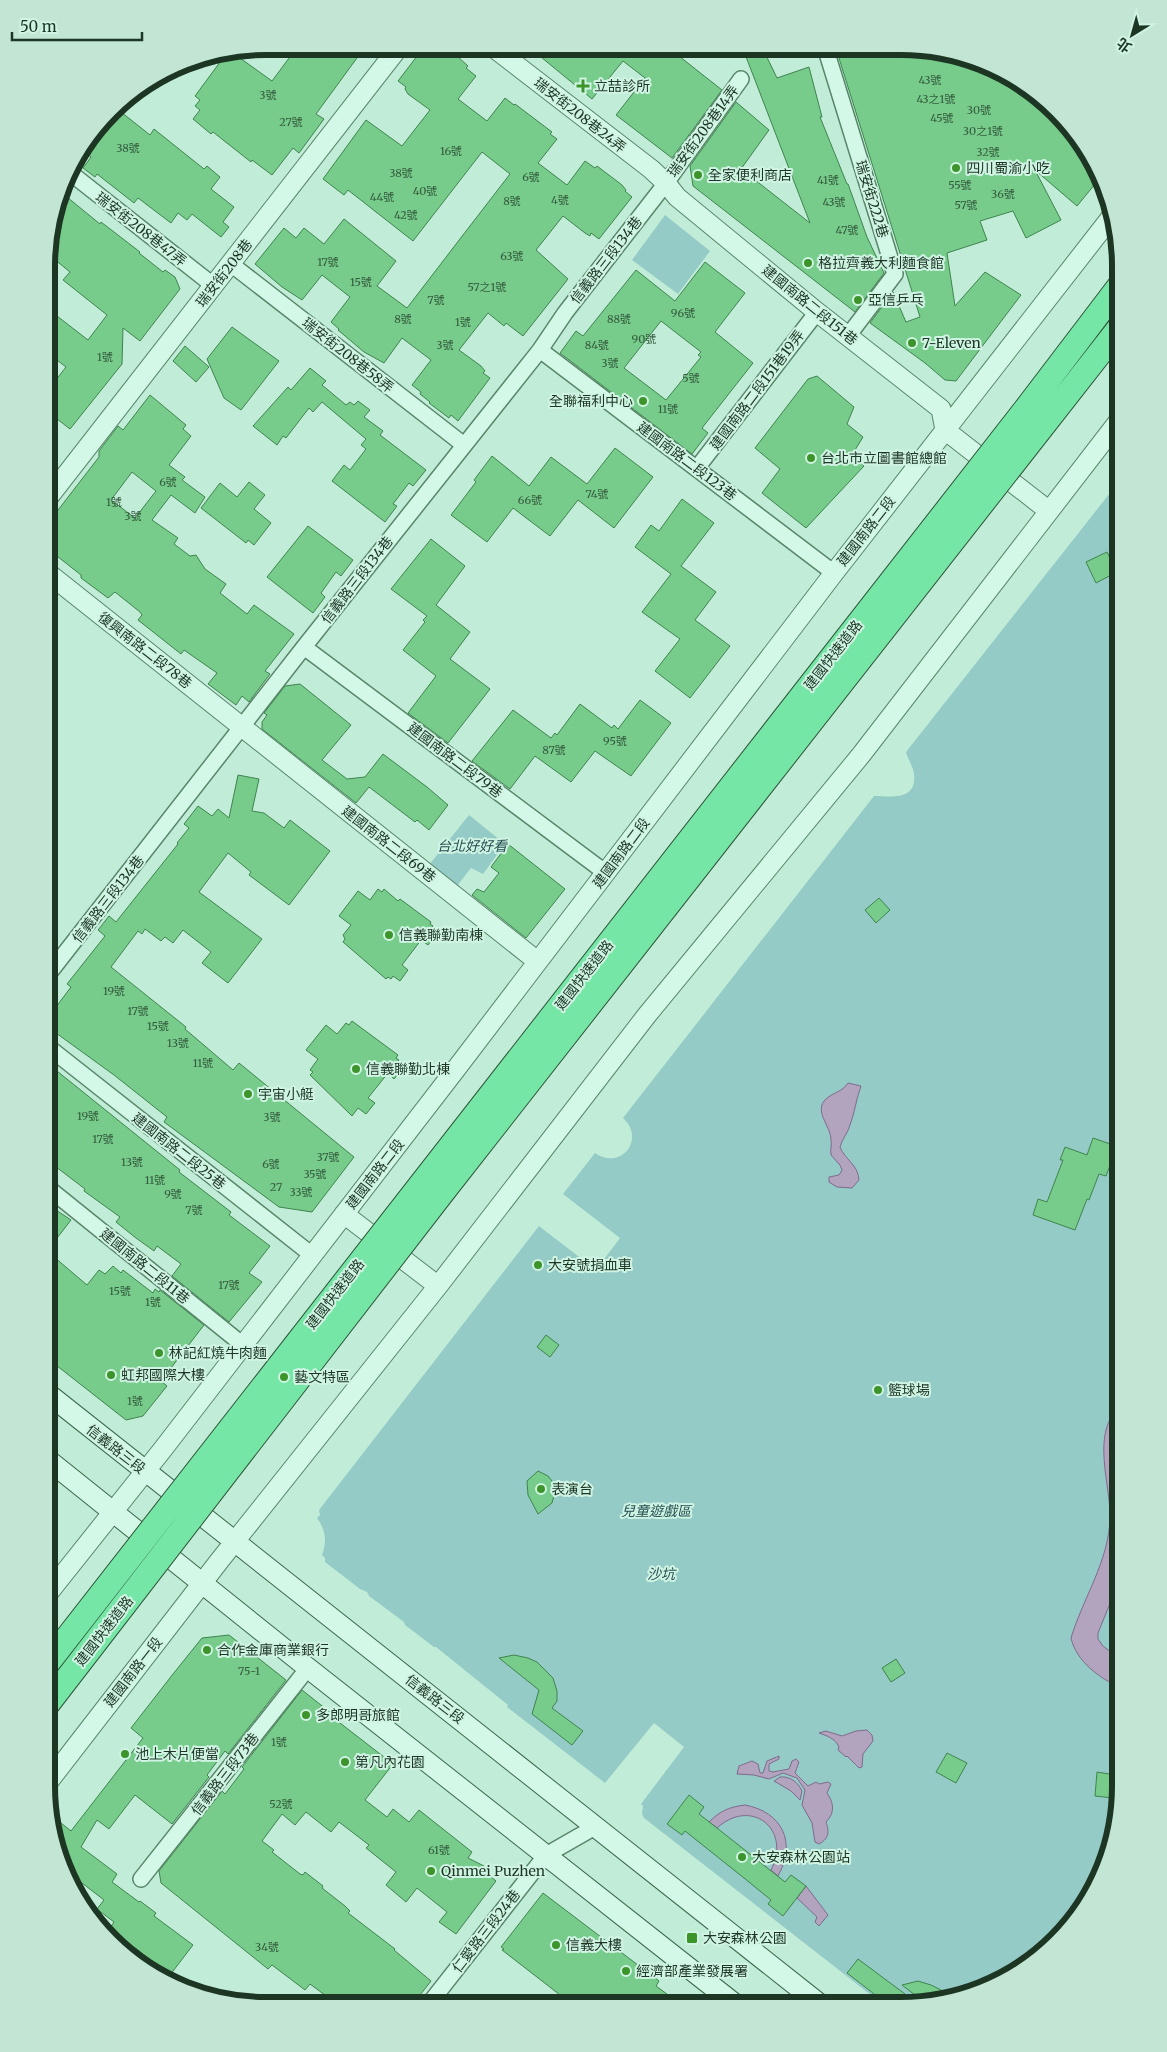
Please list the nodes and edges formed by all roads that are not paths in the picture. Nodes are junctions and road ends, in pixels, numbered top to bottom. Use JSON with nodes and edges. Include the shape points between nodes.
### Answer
{"nodes":[{"id":1,"x":393,"y":55,"type":"edge"},
{"id":2,"x":503,"y":55,"type":"edge"},
{"id":3,"x":828,"y":55,"type":"edge"},
{"id":4,"x":741,"y":80,"type":"dead end"},
{"id":5,"x":75,"y":177,"type":"edge"},
{"id":6,"x":666,"y":183,"type":"junction"},
{"id":7,"x":1107,"y":222,"type":"edge"},
{"id":8,"x":231,"y":264,"type":"junction"},
{"id":9,"x":214,"y":286,"type":"junction"},
{"id":10,"x":1112,"y":296,"type":"edge"},
{"id":11,"x":816,"y":312,"type":"junction"},
{"id":12,"x":848,"y":336,"type":"junction"},
{"id":13,"x":1112,"y":338,"type":"edge"},
{"id":14,"x":540,"y":350,"type":"junction"},
{"id":15,"x":1112,"y":364,"type":"edge"},
{"id":16,"x":945,"y":430,"type":"junction"},
{"id":17,"x":1112,"y":430,"type":"edge"},
{"id":18,"x":464,"y":446,"type":"junction"},
{"id":19,"x":697,"y":468,"type":"junction"},
{"id":20,"x":55,"y":489,"type":"edge"},
{"id":21,"x":1049,"y":511,"type":"junction"},
{"id":22,"x":834,"y":572,"type":"junction"},
{"id":23,"x":55,"y":579,"type":"edge"},
{"id":24,"x":881,"y":633,"type":"junction"},
{"id":25,"x":304,"y":647,"type":"junction"},
{"id":26,"x":242,"y":728,"type":"junction"},
{"id":27,"x":606,"y":873,"type":"junction"},
{"id":28,"x":537,"y":961,"type":"junction"},
{"id":29,"x":55,"y":966,"type":"edge"},
{"id":30,"x":55,"y":1052,"type":"edge"},
{"id":31,"x":55,"y":1194,"type":"edge"},
{"id":32,"x":344,"y":1214,"type":"junction"},
{"id":33,"x":312,"y":1255,"type":"junction"},
{"id":34,"x":438,"y":1286,"type":"junction"},
{"id":35,"x":243,"y":1345,"type":"junction"},
{"id":36,"x":55,"y":1399,"type":"edge"},
{"id":37,"x":55,"y":1465,"type":"edge"},
{"id":38,"x":145,"y":1471,"type":"junction"},
{"id":39,"x":113,"y":1512,"type":"junction"},
{"id":40,"x":234,"y":1542,"type":"junction"},
{"id":41,"x":202,"y":1583,"type":"junction"},
{"id":42,"x":55,"y":1585,"type":"edge"},
{"id":43,"x":55,"y":1653,"type":"edge"},
{"id":44,"x":308,"y":1668,"type":"junction"},
{"id":45,"x":55,"y":1694,"type":"edge"},
{"id":46,"x":55,"y":1770,"type":"edge"},
{"id":47,"x":595,"y":1827,"type":"junction"},
{"id":48,"x":546,"y":1855,"type":"junction"},
{"id":49,"x":141,"y":1879,"type":"dead end"},
{"id":50,"x":434,"y":1997,"type":"edge"},
{"id":51,"x":726,"y":1997,"type":"edge"},
{"id":52,"x":811,"y":1997,"type":"edge"}],
"edges":[{"from":1,"to":8,"type":"street","name":"瑞安街208巷"},
{"from":2,"to":6,"type":"street","name":"瑞安街208巷24弄"},
{"from":3,"to":12,"type":"street","name":"瑞安街222巷","via":[[895,274]]},
{"from":4,"to":6,"type":"street","name":"瑞安街208巷14弄"},
{"from":5,"to":9,"type":"street","name":"瑞安街208巷47弄"},
{"from":6,"to":11,"type":"street","name":"建國南路二段151巷","via":[[677,197]]},
{"from":6,"to":14,"type":"street","name":"信義路三段134巷"},
{"from":7,"to":16,"type":"street","name":"建國南路二段"},
{"from":8,"to":9,"type":"street","name":"瑞安街208巷"},
{"from":8,"to":18,"type":"street","name":"瑞安街208巷58弄"},
{"from":9,"to":20,"type":"street","name":"瑞安街208巷"},
{"from":10,"to":43,"type":"highway","name":"建國快速道路","bridge":true},
{"from":11,"to":12,"type":"street","name":"建國南路二段151巷"},
{"from":11,"to":19,"type":"street","name":"建國南路二段151巷19弄"},
{"from":12,"to":16,"type":"street","name":"建國南路二段151巷","via":[[941,409]]},
{"from":13,"to":24,"type":"highway","name":"建國快速道路","bridge":true},
{"from":14,"to":18,"type":"street","name":"信義路三段134巷"},
{"from":14,"to":19,"type":"street","name":"建國南路二段123巷"},
{"from":15,"to":24,"type":"highway","bridge":true,"via":[[977,537]]},
{"from":16,"to":21,"type":"street"},
{"from":16,"to":22,"type":"street","name":"建國南路二段"},
{"from":17,"to":21,"type":"street"},
{"from":18,"to":25,"type":"street","name":"信義路三段134巷"},
{"from":19,"to":22,"type":"street","name":"建國南路二段123巷"},
{"from":21,"to":34,"type":"street","via":[[862,755],[647,1015]]},
{"from":22,"to":27,"type":"street","name":"建國南路二段"},
{"from":23,"to":26,"type":"street","name":"復興南路二段78巷"},
{"from":24,"to":45,"type":"highway","name":"建國快速道路","bridge":true,"via":[[442,1193]]},
{"from":25,"to":26,"type":"street","name":"信義路三段134巷"},
{"from":25,"to":27,"type":"street","name":"建國南路二段79巷"},
{"from":26,"to":28,"type":"street","name":"建國南路二段69巷"},
{"from":26,"to":29,"type":"street","name":"信義路三段134巷"},
{"from":27,"to":28,"type":"street","name":"建國南路二段"},
{"from":28,"to":32,"type":"street","name":"建國南路二段"},
{"from":30,"to":33,"type":"street","name":"建國南路二段25巷"},
{"from":31,"to":35,"type":"street","name":"建國南路二段11巷"},
{"from":32,"to":33,"type":"street","name":"建國南路二段"},
{"from":32,"to":34,"type":"street"},
{"from":33,"to":35,"type":"street","name":"建國南路二段"},
{"from":34,"to":40,"type":"street"},
{"from":35,"to":38,"type":"street","name":"建國南路二段"},
{"from":36,"to":38,"type":"main road","name":"信義路三段"},
{"from":37,"to":39,"type":"main road"},
{"from":38,"to":39,"type":"street","name":"建國南路二段"},
{"from":38,"to":40,"type":"main road","name":"信義路三段"},
{"from":39,"to":41,"type":"main road"},
{"from":39,"to":42,"type":"street"},
{"from":40,"to":41,"type":"street","name":"建國南路一段"},
{"from":40,"to":47,"type":"main road","name":"信義路三段"},
{"from":41,"to":44,"type":"main road"},
{"from":41,"to":46,"type":"street","name":"建國南路一段"},
{"from":44,"to":48,"type":"main road"},
{"from":44,"to":49,"type":"street","name":"信義路三段73巷"},
{"from":47,"to":48,"type":"street","name":"仁愛路三段24巷"},
{"from":47,"to":52,"type":"main road","name":"信義路三段"},
{"from":48,"to":50,"type":"street","name":"仁愛路三段24巷"},
{"from":48,"to":51,"type":"main road"}]}
